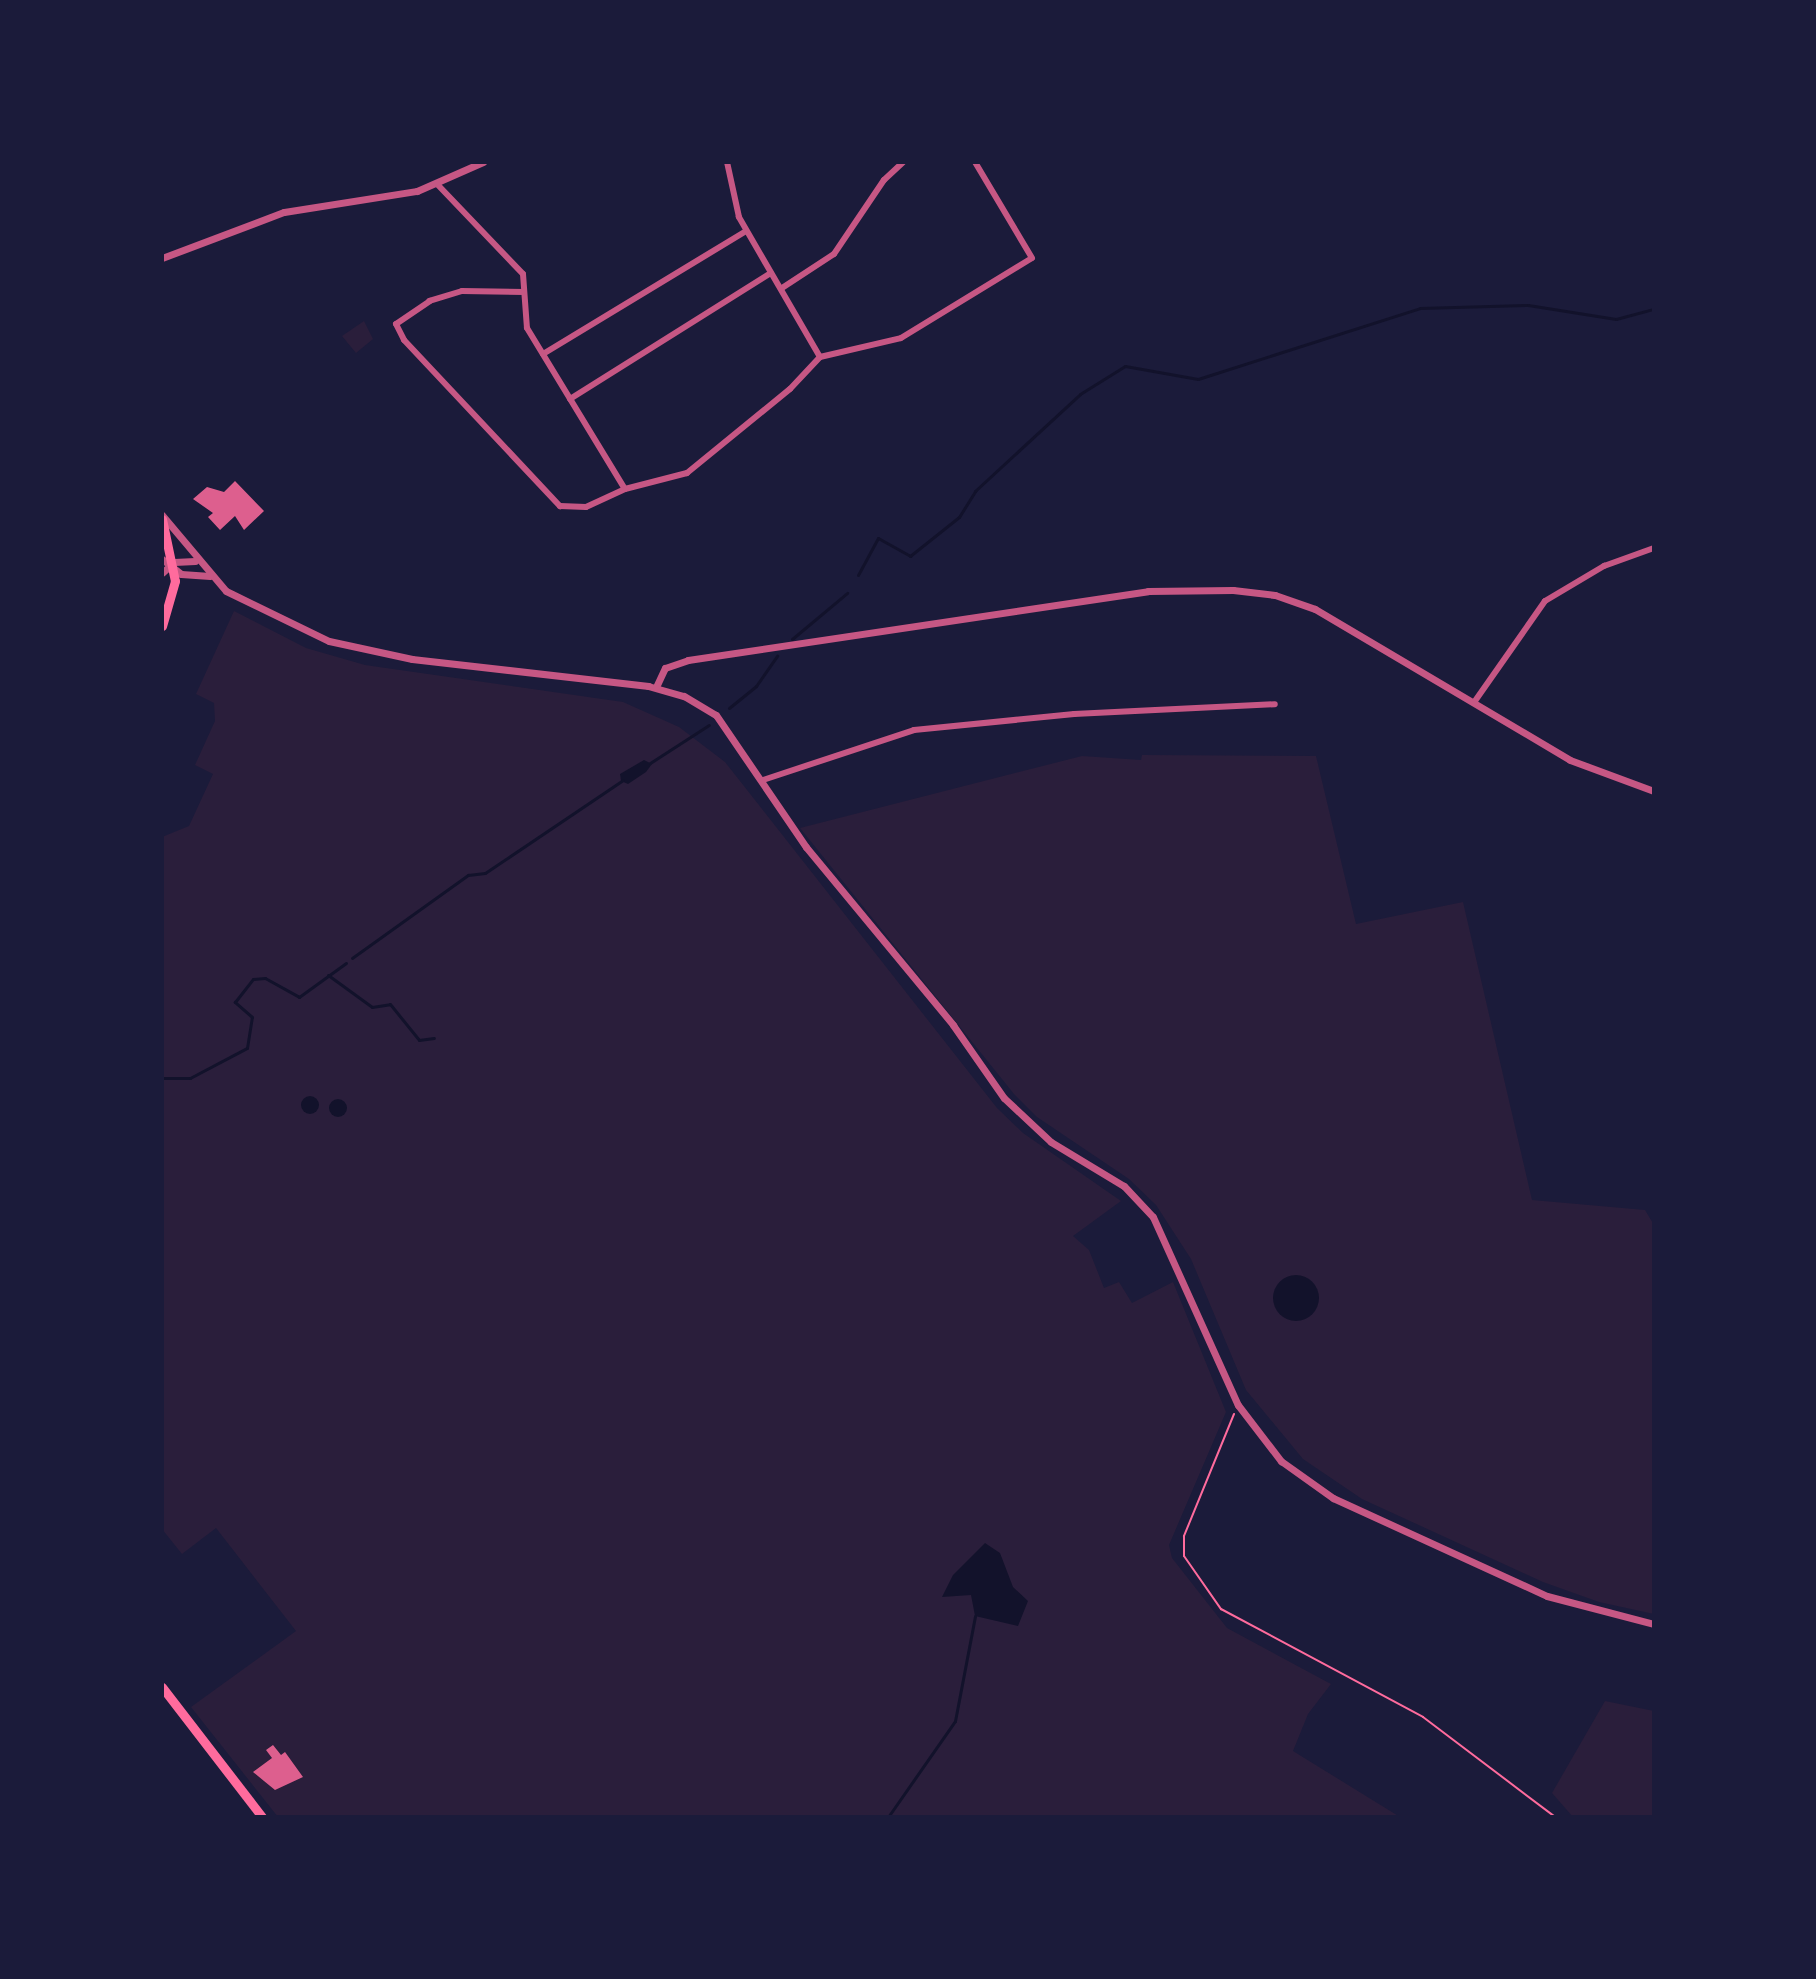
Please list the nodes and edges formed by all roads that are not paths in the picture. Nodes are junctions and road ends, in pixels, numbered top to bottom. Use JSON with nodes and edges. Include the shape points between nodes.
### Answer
{"nodes":[{"id":1,"x":483,"y":162,"type":"edge"},
{"id":2,"x":727,"y":162,"type":"edge"},
{"id":3,"x":903,"y":162,"type":"edge"},
{"id":4,"x":975,"y":162,"type":"edge"},
{"id":5,"x":437,"y":184,"type":"junction"},
{"id":6,"x":746,"y":231,"type":"junction"},
{"id":7,"x":162,"y":258,"type":"edge"},
{"id":8,"x":771,"y":273,"type":"junction"},
{"id":9,"x":782,"y":288,"type":"junction"},
{"id":10,"x":524,"y":292,"type":"junction"},
{"id":11,"x":543,"y":354,"type":"junction"},
{"id":12,"x":820,"y":357,"type":"junction"},
{"id":13,"x":570,"y":399,"type":"junction"},
{"id":14,"x":625,"y":489,"type":"junction"},
{"id":15,"x":162,"y":517,"type":"edge"},
{"id":16,"x":1654,"y":548,"type":"edge"},
{"id":17,"x":198,"y":562,"type":"junction"},
{"id":18,"x":170,"y":564,"type":"edge"},
{"id":19,"x":162,"y":573,"type":"edge"},
{"id":20,"x":210,"y":576,"type":"junction"},
{"id":21,"x":162,"y":626,"type":"edge"},
{"id":22,"x":656,"y":687,"type":"junction"},
{"id":23,"x":1475,"y":701,"type":"junction"},
{"id":24,"x":1275,"y":704,"type":"dead end"},
{"id":25,"x":763,"y":780,"type":"junction"},
{"id":26,"x":1654,"y":791,"type":"edge"},
{"id":27,"x":1654,"y":1624,"type":"edge"},
{"id":28,"x":162,"y":1687,"type":"edge"},
{"id":29,"x":262,"y":1817,"type":"edge"}],
"edges":[{"from":1,"to":5,"type":"street"},
{"from":2,"to":6,"type":"street"},
{"from":3,"to":9,"type":"street","via":[[884,180],[834,254]]},
{"from":4,"to":12,"type":"street","via":[[1032,258],[901,338]]},
{"from":5,"to":7,"type":"street","via":[[397,197],[284,212]]},
{"from":5,"to":10,"type":"street","via":[[523,274]]},
{"from":6,"to":8,"type":"street"},
{"from":6,"to":11,"type":"street"},
{"from":8,"to":9,"type":"street"},
{"from":8,"to":13,"type":"street"},
{"from":9,"to":12,"type":"street"},
{"from":10,"to":11,"type":"street","via":[[527,328]]},
{"from":10,"to":14,"type":"street","via":[[462,291],[430,301],[396,324],[404,340],[560,506],[586,507]]},
{"from":11,"to":13,"type":"street"},
{"from":12,"to":14,"type":"street","via":[[790,389],[687,473]]},
{"from":13,"to":14,"type":"street"},
{"from":15,"to":17,"type":"street"},
{"from":15,"to":18,"type":"main road"},
{"from":16,"to":23,"type":"street","via":[[1604,566],[1545,601]]},
{"from":17,"to":18,"type":"street"},
{"from":17,"to":20,"type":"street"},
{"from":18,"to":19,"type":"street"},
{"from":18,"to":20,"type":"street"},
{"from":18,"to":21,"type":"main road"},
{"from":20,"to":22,"type":"street","via":[[251,606],[351,647]]},
{"from":22,"to":23,"type":"street","via":[[665,668],[688,660],[1126,594],[1211,588],[1275,595],[1315,609]]},
{"from":22,"to":25,"type":"street","via":[[716,715]]},
{"from":23,"to":26,"type":"street","via":[[1570,760]]},
{"from":24,"to":25,"type":"street","via":[[1074,714],[914,730]]},
{"from":25,"to":27,"type":"street","via":[[806,847],[953,1025],[1004,1098],[1051,1142],[1124,1186],[1153,1217],[1238,1405],[1281,1461],[1333,1498],[1567,1604]]},
{"from":28,"to":29,"type":"main road"}]}
